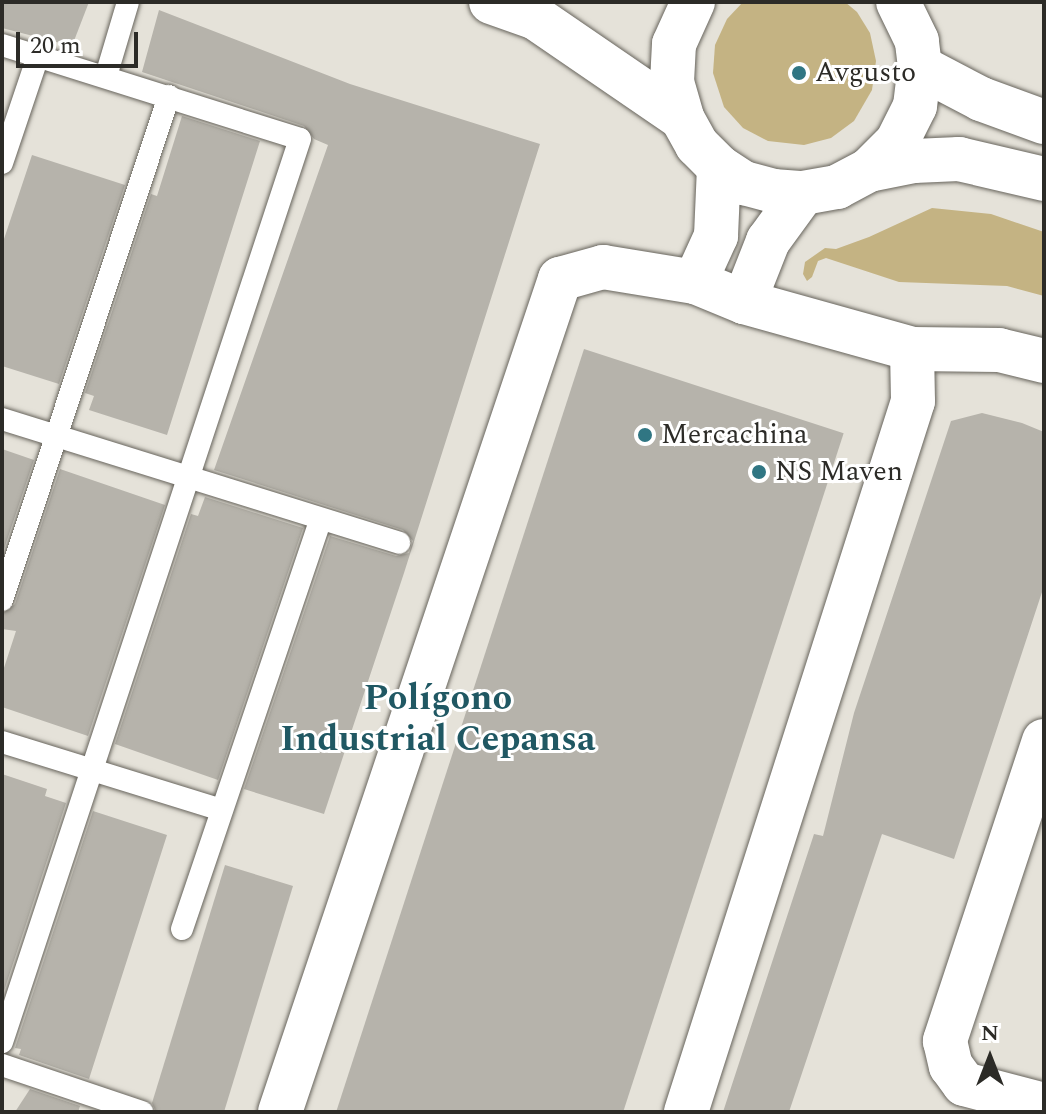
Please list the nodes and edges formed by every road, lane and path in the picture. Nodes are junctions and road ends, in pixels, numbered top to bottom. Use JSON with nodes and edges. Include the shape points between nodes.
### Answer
{"nodes":[{"id":1,"x":128,"y":2,"type":"edge"},
{"id":2,"x":491,"y":2,"type":"edge"},
{"id":3,"x":693,"y":2,"type":"edge"},
{"id":4,"x":904,"y":7,"type":"edge"},
{"id":5,"x":2,"y":45,"type":"edge"},
{"id":6,"x":38,"y":56,"type":"junction"},
{"id":7,"x":920,"y":67,"type":"junction"},
{"id":8,"x":106,"y":76,"type":"junction"},
{"id":9,"x":169,"y":96,"type":"junction"},
{"id":10,"x":682,"y":118,"type":"junction"},
{"id":11,"x":1044,"y":122,"type":"edge"},
{"id":12,"x":2,"y":163,"type":"edge"},
{"id":13,"x":719,"y":167,"type":"junction"},
{"id":14,"x":869,"y":170,"type":"junction"},
{"id":15,"x":1044,"y":179,"type":"edge"},
{"id":16,"x":803,"y":193,"type":"junction"},
{"id":17,"x":695,"y":282,"type":"junction"},
{"id":18,"x":744,"y":302,"type":"junction"},
{"id":19,"x":900,"y":346,"type":"junction"},
{"id":20,"x":966,"y":351,"type":"junction"},
{"id":21,"x":1044,"y":361,"type":"edge"},
{"id":22,"x":2,"y":419,"type":"edge"},
{"id":23,"x":903,"y":435,"type":"junction"},
{"id":24,"x":57,"y":436,"type":"junction"},
{"id":25,"x":188,"y":478,"type":"junction"},
{"id":26,"x":321,"y":519,"type":"junction"},
{"id":27,"x":399,"y":543,"type":"dead end"},
{"id":28,"x":2,"y":600,"type":"edge"},
{"id":29,"x":1044,"y":741,"type":"edge"},
{"id":30,"x":2,"y":742,"type":"edge"},
{"id":31,"x":91,"y":770,"type":"junction"},
{"id":32,"x":1035,"y":797,"type":"edge"},
{"id":33,"x":222,"y":810,"type":"junction"},
{"id":34,"x":182,"y":929,"type":"dead end"},
{"id":35,"x":2,"y":1042,"type":"edge"},
{"id":36,"x":2,"y":1065,"type":"edge"},
{"id":37,"x":1044,"y":1105,"type":"edge"},
{"id":38,"x":142,"y":1112,"type":"edge"},
{"id":39,"x":280,"y":1112,"type":"edge"},
{"id":40,"x":686,"y":1112,"type":"edge"}],
"edges":[{"from":1,"to":8,"type":"lane"},
{"from":2,"to":10,"type":"main road","via":[[536,18]]},
{"from":3,"to":10,"type":"main road","via":[[674,44],[672,82]]},
{"from":4,"to":7,"type":"main road"},
{"from":5,"to":6,"type":"lane"},
{"from":6,"to":8,"type":"lane"},
{"from":6,"to":12,"type":"lane"},
{"from":7,"to":11,"type":"main road","via":[[981,99]]},
{"from":7,"to":14,"type":"main road","via":[[915,106],[897,142]]},
{"from":8,"to":9,"type":"lane"},
{"from":9,"to":24,"type":"lane"},
{"from":9,"to":25,"type":"lane","via":[[300,139]]},
{"from":10,"to":13,"type":"main road","via":[[697,145]]},
{"from":13,"to":16,"type":"main road","via":[[744,183]]},
{"from":13,"to":17,"type":"main road","via":[[716,236]]},
{"from":14,"to":15,"type":"main road","via":[[959,159]]},
{"from":14,"to":16,"type":"main road","via":[[837,187]]},
{"from":16,"to":18,"type":"main road","via":[[768,241]]},
{"from":17,"to":18,"type":"main road"},
{"from":17,"to":39,"type":"main road","via":[[603,267],[560,279]]},
{"from":18,"to":19,"type":"main road"},
{"from":19,"to":20,"type":"main road"},
{"from":19,"to":23,"type":"main road","via":[[913,401]]},
{"from":20,"to":21,"type":"main road","via":[[999,350]]},
{"from":20,"to":23,"type":"main road"},
{"from":22,"to":24,"type":"lane"},
{"from":23,"to":40,"type":"main road"},
{"from":24,"to":25,"type":"lane"},
{"from":24,"to":28,"type":"lane"},
{"from":25,"to":26,"type":"lane"},
{"from":25,"to":31,"type":"lane"},
{"from":26,"to":27,"type":"lane"},
{"from":26,"to":33,"type":"lane"},
{"from":29,"to":32,"type":"main road"},
{"from":30,"to":31,"type":"lane"},
{"from":31,"to":33,"type":"lane"},
{"from":31,"to":35,"type":"lane"},
{"from":32,"to":37,"type":"main road","via":[[945,1041],[951,1066],[964,1084]]},
{"from":33,"to":34,"type":"lane"},
{"from":36,"to":38,"type":"lane"}]}
